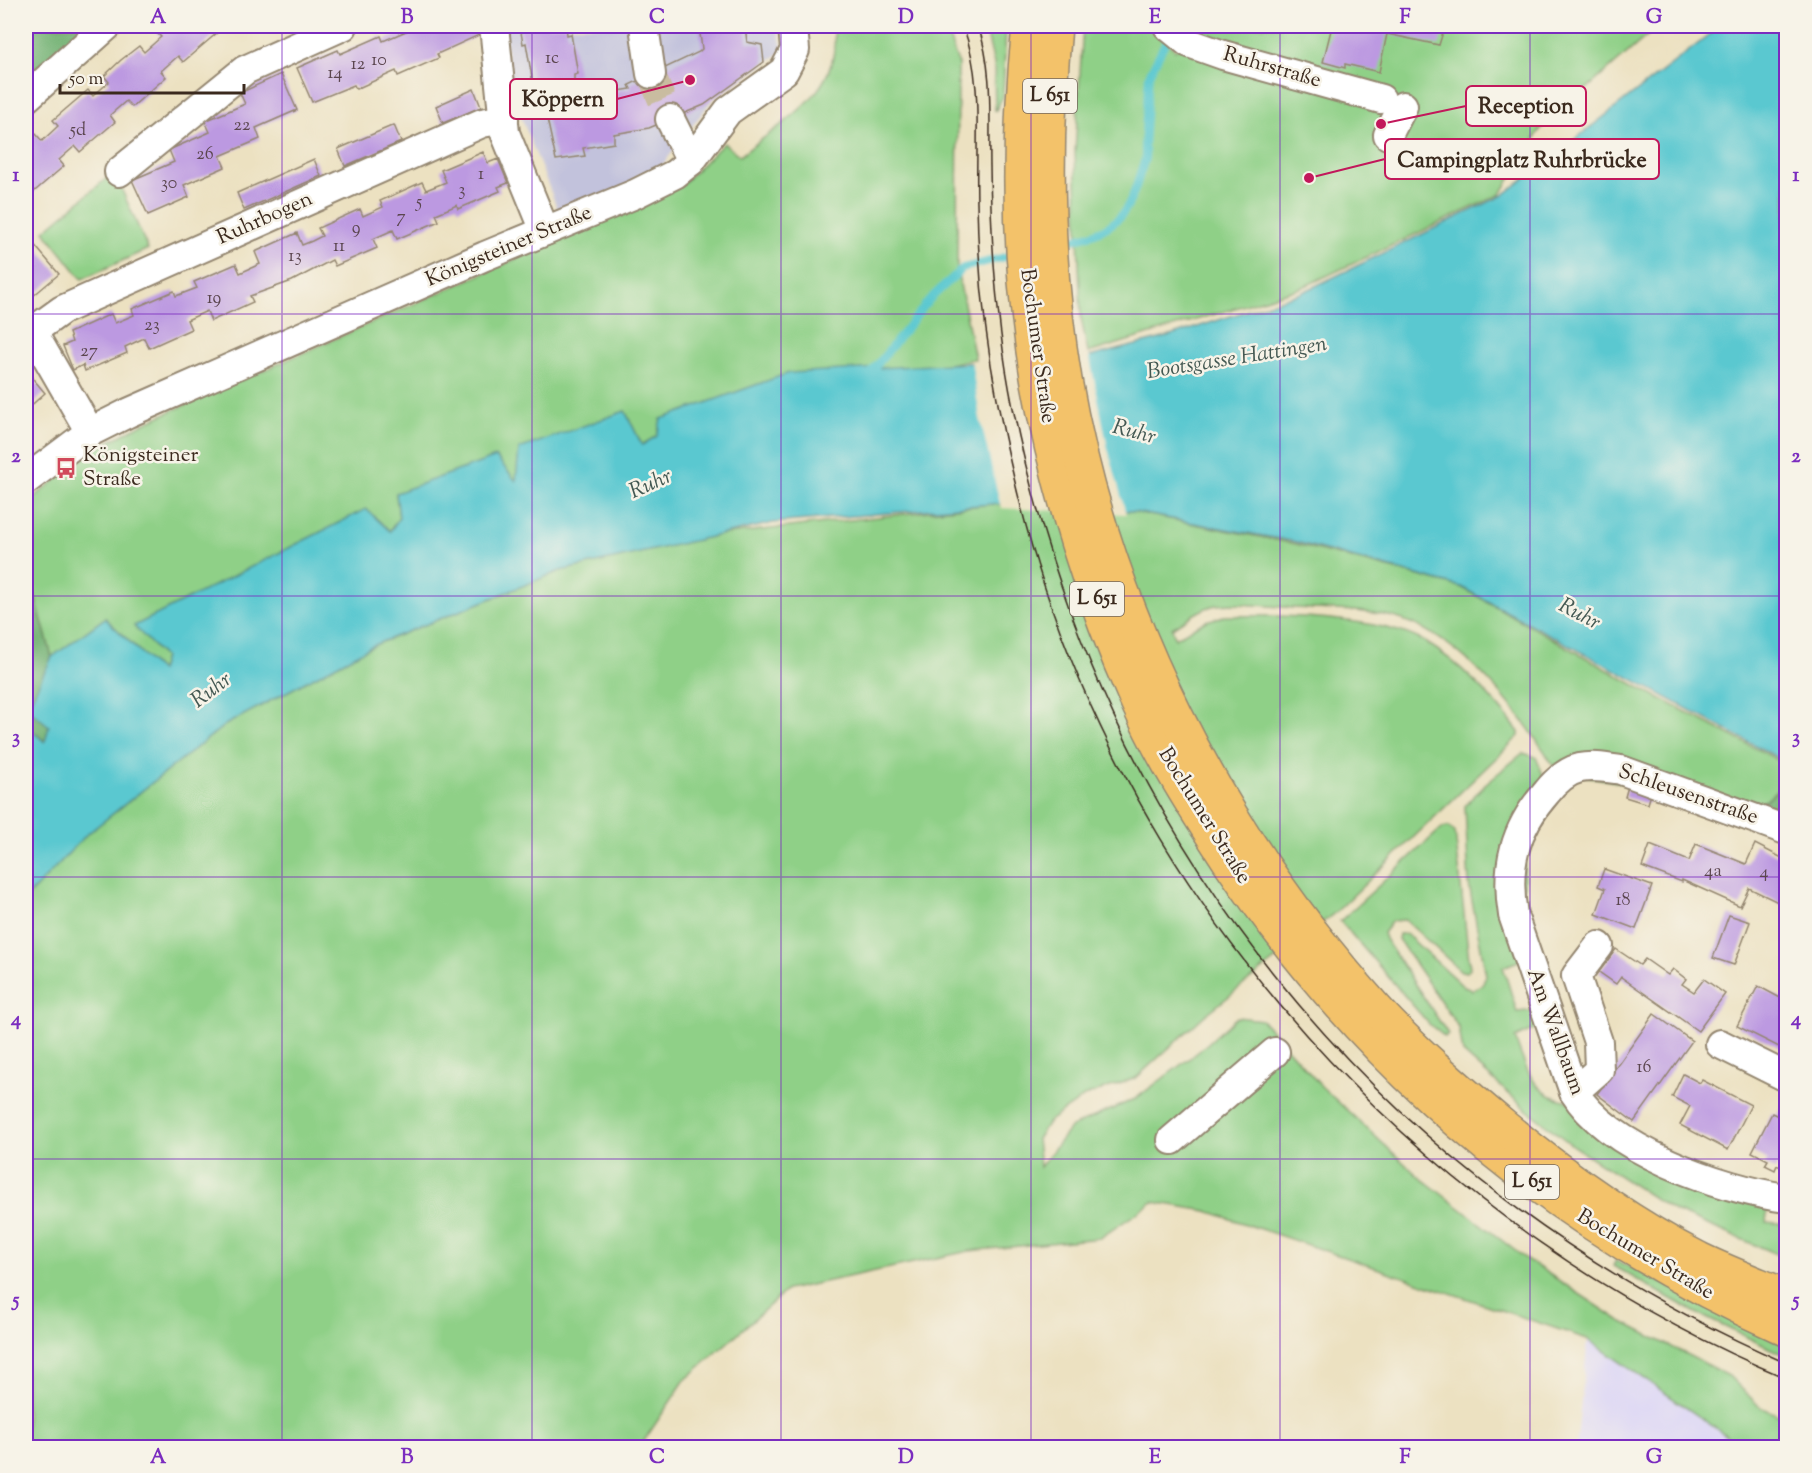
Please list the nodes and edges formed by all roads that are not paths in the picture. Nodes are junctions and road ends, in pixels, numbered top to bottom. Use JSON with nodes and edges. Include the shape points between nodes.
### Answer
{"nodes":[{"id":1,"x":107,"y":26,"type":"edge"},
{"id":2,"x":343,"y":26,"type":"edge"},
{"id":3,"x":494,"y":26,"type":"edge"},
{"id":4,"x":644,"y":26,"type":"edge"},
{"id":5,"x":1029,"y":26,"type":"edge"},
{"id":6,"x":1055,"y":26,"type":"edge"},
{"id":7,"x":1173,"y":30,"type":"edge"},
{"id":8,"x":794,"y":38,"type":"edge"},
{"id":9,"x":651,"y":75,"type":"tunnel mouth"},
{"id":10,"x":26,"y":98,"type":"edge"},
{"id":11,"x":504,"y":119,"type":"junction"},
{"id":12,"x":670,"y":119,"type":"tunnel mouth"},
{"id":13,"x":1388,"y":135,"type":"dead end"},
{"id":14,"x":691,"y":161,"type":"junction"},
{"id":15,"x":1034,"y":167,"type":"junction"},
{"id":16,"x":119,"y":172,"type":"dead end"},
{"id":17,"x":545,"y":231,"type":"junction"},
{"id":18,"x":28,"y":334,"type":"edge"},
{"id":19,"x":90,"y":432,"type":"junction"},
{"id":20,"x":26,"y":480,"type":"edge"},
{"id":21,"x":1555,"y":782,"type":"joint"},
{"id":22,"x":1786,"y":830,"type":"edge"},
{"id":23,"x":1599,"y":946,"type":"dead end"},
{"id":24,"x":1327,"y":971,"type":"junction"},
{"id":25,"x":1720,"y":1044,"type":"dead end"},
{"id":26,"x":1275,"y":1052,"type":"dead end"},
{"id":27,"x":1786,"y":1077,"type":"edge"},
{"id":28,"x":1574,"y":1092,"type":"junction"},
{"id":29,"x":1172,"y":1140,"type":"dead end"},
{"id":30,"x":1786,"y":1198,"type":"edge"},
{"id":31,"x":1786,"y":1296,"type":"edge"},
{"id":32,"x":1786,"y":1329,"type":"edge"}],
"edges":[{"from":1,"to":10,"type":"street"},
{"from":2,"to":16,"type":"street","via":[[245,70]]},
{"from":3,"to":11,"type":"street"},
{"from":4,"to":9,"type":"street"},
{"from":5,"to":15,"type":"main road","name":"Bochumer Straße","number":"L 651"},
{"from":6,"to":15,"type":"main road","name":"Bochumer Straße","number":"L 651"},
{"from":7,"to":13,"type":"street","name":"Ruhrstraße","via":[[1189,43],[1223,55],[1392,102]]},
{"from":8,"to":14,"type":"street","name":"Königsteiner Straße","via":[[791,62],[780,75],[728,111]]},
{"from":11,"to":17,"type":"street","via":[[505,133]]},
{"from":11,"to":18,"type":"street","name":"Ruhrbogen","via":[[482,123],[62,310]]},
{"from":12,"to":14,"type":"street"},
{"from":14,"to":17,"type":"street","name":"Königsteiner Straße","via":[[655,185]]},
{"from":15,"to":24,"type":"main road","name":"Bochumer Straße","number":"L 651","via":[[1065,382],[1098,515],[1127,602],[1162,687],[1207,774],[1285,894]]},
{"from":17,"to":19,"type":"street","name":"Königsteiner Straße"},
{"from":18,"to":19,"type":"street","name":"Ruhrbogen"},
{"from":19,"to":20,"type":"street","name":"Königsteiner Straße"},
{"from":21,"to":22,"type":"street","name":"Schleusenstraße","via":[[1578,768],[1621,770]]},
{"from":21,"to":28,"type":"street","name":"Am Wallbaum","via":[[1522,826],[1512,855],[1508,887],[1513,915]]},
{"from":23,"to":28,"type":"street","via":[[1576,976],[1598,1042],[1599,1070]]},
{"from":24,"to":31,"type":"main road","name":"Bochumer Straße","number":"L 651","via":[[1377,1010],[1436,1068],[1537,1155],[1657,1235],[1700,1259]]},
{"from":24,"to":32,"type":"main road","name":"Bochumer Straße","number":"L 651","via":[[1359,1027],[1435,1103],[1544,1191],[1638,1254],[1725,1302]]},
{"from":25,"to":27,"type":"street"},
{"from":26,"to":29,"type":"street"},
{"from":28,"to":30,"type":"street","name":"Am Wallbaum","via":[[1582,1105],[1605,1125],[1660,1159],[1733,1188]]}]}
